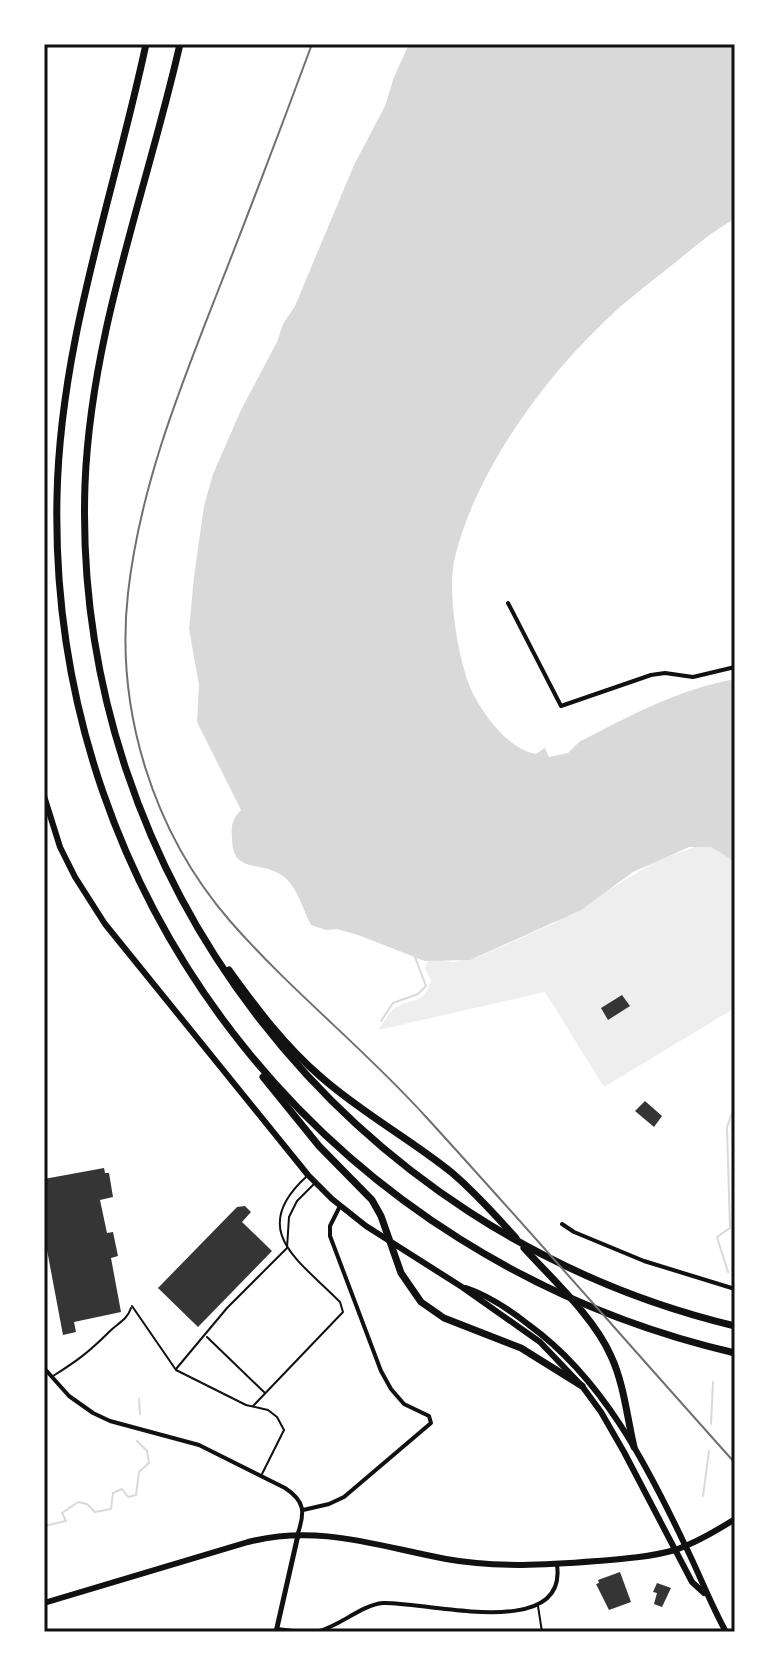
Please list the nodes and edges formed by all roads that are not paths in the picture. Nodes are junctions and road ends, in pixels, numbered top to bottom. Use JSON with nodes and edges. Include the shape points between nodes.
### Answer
{"nodes":[{"id":1,"x":146,"y":44,"type":"edge"},
{"id":2,"x":180,"y":44,"type":"edge"},
{"id":3,"x":508,"y":603,"type":"dead end"},
{"id":4,"x":735,"y":667,"type":"edge"},
{"id":5,"x":44,"y":796,"type":"edge"},
{"id":6,"x":47,"y":808,"type":"junction"},
{"id":7,"x":44,"y":818,"type":"edge"},
{"id":8,"x":192,"y":918,"type":"junction"},
{"id":9,"x":238,"y":1040,"type":"junction"},
{"id":10,"x":308,"y":1175,"type":"junction"},
{"id":11,"x":315,"y":1183,"type":"junction"},
{"id":12,"x":340,"y":1206,"type":"junction"},
{"id":13,"x":562,"y":1224,"type":"dead end"},
{"id":14,"x":287,"y":1248,"type":"junction"},
{"id":15,"x":462,"y":1287,"type":"junction"},
{"id":16,"x":735,"y":1289,"type":"edge"},
{"id":17,"x":735,"y":1326,"type":"edge"},
{"id":18,"x":206,"y":1336,"type":"junction"},
{"id":19,"x":735,"y":1353,"type":"edge"},
{"id":20,"x":44,"y":1368,"type":"edge"},
{"id":21,"x":176,"y":1370,"type":"junction"},
{"id":22,"x":52,"y":1377,"type":"junction"},
{"id":23,"x":582,"y":1386,"type":"junction"},
{"id":24,"x":265,"y":1393,"type":"junction"},
{"id":25,"x":253,"y":1406,"type":"junction"},
{"id":26,"x":634,"y":1447,"type":"junction"},
{"id":27,"x":261,"y":1475,"type":"junction"},
{"id":28,"x":303,"y":1510,"type":"junction"},
{"id":29,"x":735,"y":1519,"type":"edge"},
{"id":30,"x":298,"y":1533,"type":"junction"},
{"id":31,"x":686,"y":1546,"type":"junction"},
{"id":32,"x":676,"y":1550,"type":"junction"},
{"id":33,"x":557,"y":1564,"type":"junction"},
{"id":34,"x":704,"y":1593,"type":"junction"},
{"id":35,"x":44,"y":1603,"type":"edge"},
{"id":36,"x":538,"y":1605,"type":"junction"},
{"id":37,"x":276,"y":1630,"type":"edge"},
{"id":38,"x":302,"y":1632,"type":"edge"},
{"id":39,"x":316,"y":1632,"type":"edge"},
{"id":40,"x":542,"y":1632,"type":"edge"},
{"id":41,"x":726,"y":1632,"type":"edge"}],
"edges":[{"from":1,"to":9,"type":"highway","via":[[71,356],[58,476],[61,597],[82,716],[118,831],[171,939]]},
{"from":2,"to":8,"type":"highway","via":[[102,343],[85,506],[90,598],[108,705],[142,814]]},
{"from":3,"to":4,"type":"street","via":[[561,706],[651,675],[693,677]]},
{"from":5,"to":6,"type":"main road"},
{"from":6,"to":7,"type":"street"},
{"from":6,"to":10,"type":"main road","via":[[75,877],[105,924]]},
{"from":8,"to":17,"type":"highway","via":[[243,1000],[312,1082],[380,1147],[467,1212],[557,1262],[621,1290]]},
{"from":8,"to":26,"type":"highway","via":[[289,1047],[344,1096],[464,1183],[583,1314],[611,1354]]},
{"from":9,"to":19,"type":"highway","via":[[302,1113],[372,1177],[449,1234],[592,1308]]},
{"from":9,"to":23,"type":"highway","via":[[287,1109],[378,1210],[401,1273],[416,1297],[437,1314],[521,1348]]},
{"from":10,"to":11,"type":"main road"},
{"from":10,"to":14,"type":"lane","via":[[283,1206],[280,1233]]},
{"from":11,"to":12,"type":"main road"},
{"from":11,"to":14,"type":"lane","via":[[289,1217]]},
{"from":12,"to":15,"type":"main road"},
{"from":12,"to":28,"type":"street","via":[[330,1226],[332,1243],[381,1371],[404,1404],[429,1416],[431,1423],[344,1497]]},
{"from":13,"to":16,"type":"street","via":[[644,1261]]},
{"from":14,"to":18,"type":"lane"},
{"from":14,"to":24,"type":"lane","via":[[340,1302],[343,1312]]},
{"from":15,"to":23,"type":"main road","via":[[540,1342]]},
{"from":15,"to":26,"type":"main road","via":[[508,1309],[560,1350],[593,1386]]},
{"from":18,"to":21,"type":"lane"},
{"from":18,"to":24,"type":"lane"},
{"from":20,"to":22,"type":"street"},
{"from":21,"to":22,"type":"lane","via":[[132,1306],[96,1347]]},
{"from":21,"to":25,"type":"lane"},
{"from":22,"to":27,"type":"street","via":[[69,1396],[110,1421],[199,1445]]},
{"from":23,"to":32,"type":"main road"},
{"from":24,"to":25,"type":"lane"},
{"from":25,"to":27,"type":"lane","via":[[268,1410],[284,1430]]},
{"from":26,"to":31,"type":"main road"},
{"from":27,"to":28,"type":"street","via":[[296,1495]]},
{"from":28,"to":30,"type":"street"},
{"from":29,"to":31,"type":"main road"},
{"from":30,"to":33,"type":"main road","via":[[450,1559]]},
{"from":30,"to":35,"type":"main road","via":[[248,1542]]},
{"from":30,"to":37,"type":"street"},
{"from":31,"to":32,"type":"main road"},
{"from":31,"to":34,"type":"main road"},
{"from":32,"to":33,"type":"main road"},
{"from":32,"to":34,"type":"main road","via":[[692,1582]]},
{"from":33,"to":36,"type":"street","via":[[557,1583]]},
{"from":34,"to":41,"type":"main road"},
{"from":36,"to":39,"type":"street","via":[[492,1613],[379,1604]]},
{"from":36,"to":40,"type":"lane"},
{"from":37,"to":38,"type":"street"}]}
